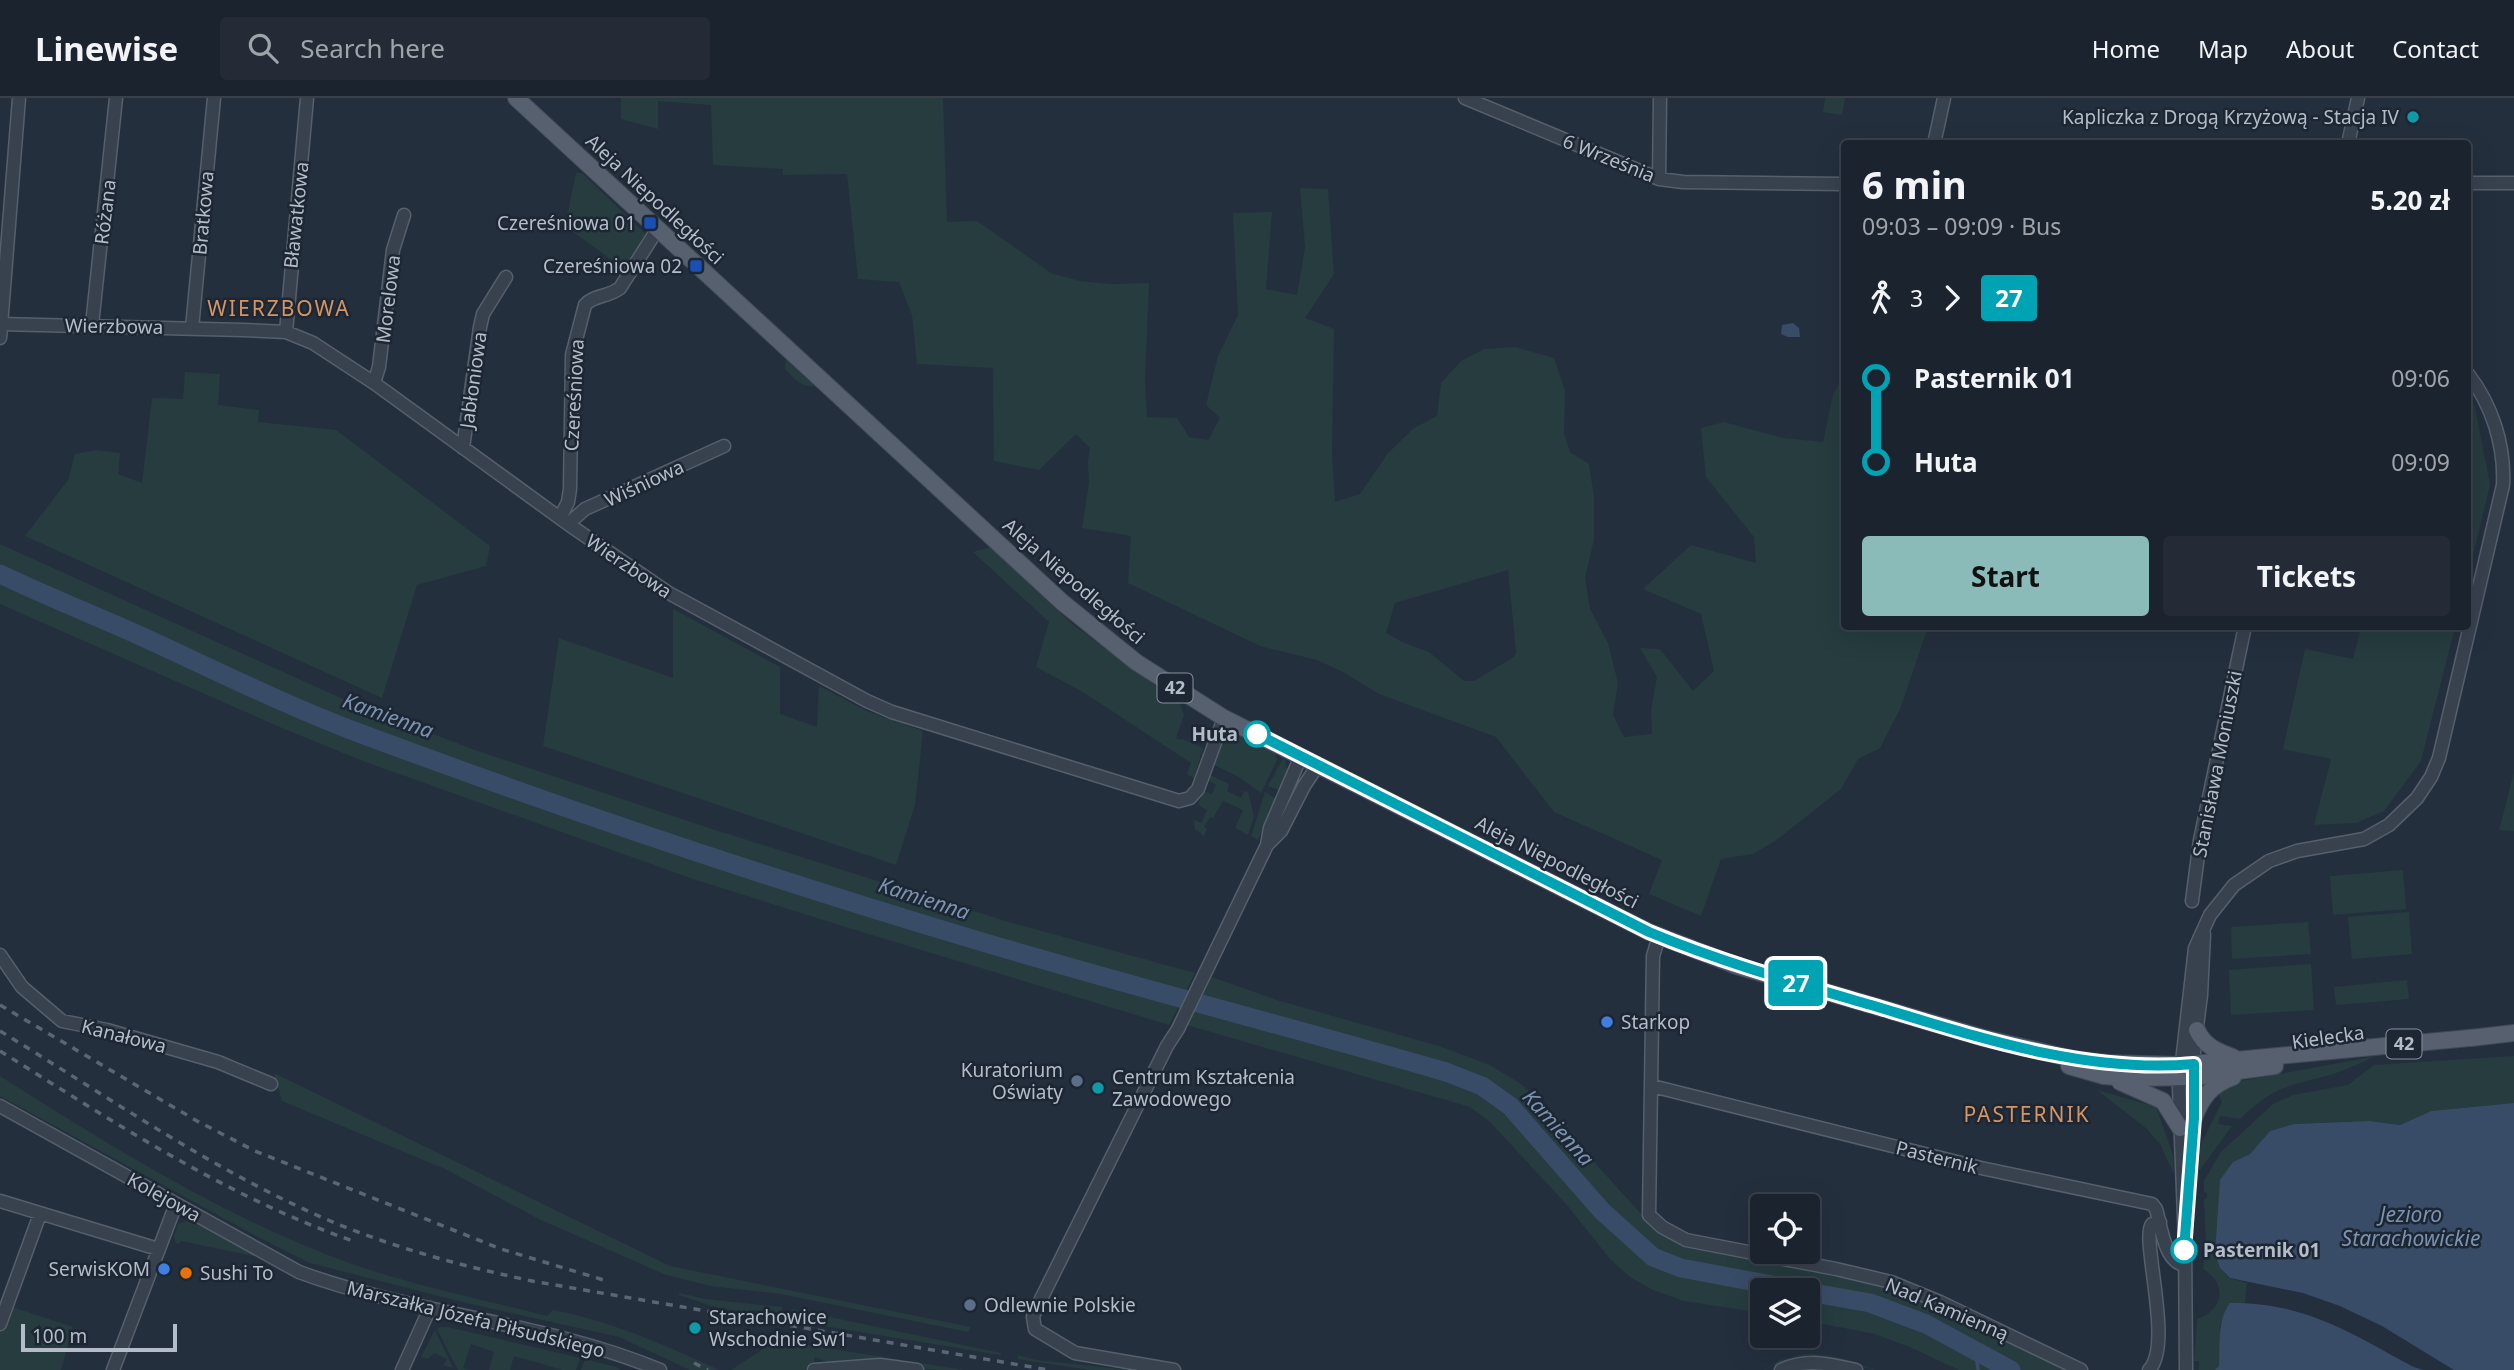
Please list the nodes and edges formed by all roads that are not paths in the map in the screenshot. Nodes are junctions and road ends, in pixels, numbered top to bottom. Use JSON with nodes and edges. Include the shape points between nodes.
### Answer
{"nodes":[{"id":1,"x":19,"y":98,"type":"edge"},
{"id":2,"x":116,"y":98,"type":"edge"},
{"id":3,"x":214,"y":98,"type":"edge"},
{"id":4,"x":307,"y":98,"type":"edge"},
{"id":5,"x":516,"y":98,"type":"edge"},
{"id":6,"x":1465,"y":98,"type":"edge"},
{"id":7,"x":1660,"y":98,"type":"edge"},
{"id":8,"x":1944,"y":98,"type":"edge"},
{"id":9,"x":2358,"y":98,"type":"edge"},
{"id":10,"x":1935,"y":140,"type":"edge"},
{"id":11,"x":2349,"y":140,"type":"edge"},
{"id":12,"x":1659,"y":179,"type":"junction"},
{"id":13,"x":2471,"y":183,"type":"edge"},
{"id":14,"x":2514,"y":183,"type":"edge"},
{"id":15,"x":1841,"y":184,"type":"edge"},
{"id":16,"x":404,"y":215,"type":"dead end"},
{"id":17,"x":657,"y":230,"type":"junction"},
{"id":18,"x":506,"y":276,"type":"dead end"},
{"id":19,"x":1,"y":324,"type":"edge"},
{"id":20,"x":92,"y":325,"type":"junction"},
{"id":21,"x":192,"y":328,"type":"junction"},
{"id":22,"x":286,"y":332,"type":"junction"},
{"id":23,"x":0,"y":338,"type":"edge"},
{"id":24,"x":2471,"y":378,"type":"edge"},
{"id":25,"x":373,"y":383,"type":"junction"},
{"id":26,"x":724,"y":446,"type":"dead end"},
{"id":27,"x":463,"y":448,"type":"junction"},
{"id":28,"x":564,"y":518,"type":"junction"},
{"id":29,"x":2471,"y":625,"type":"edge"},
{"id":30,"x":2244,"y":630,"type":"edge"},
{"id":31,"x":2470,"y":630,"type":"edge"},
{"id":32,"x":1224,"y":718,"type":"junction"},
{"id":33,"x":1301,"y":756,"type":"junction"},
{"id":34,"x":1318,"y":765,"type":"junction"},
{"id":35,"x":1267,"y":845,"type":"junction"},
{"id":36,"x":2192,"y":901,"type":"dead end"},
{"id":37,"x":2204,"y":929,"type":"junction"},
{"id":38,"x":1659,"y":936,"type":"junction"},
{"id":39,"x":0,"y":955,"type":"edge"},
{"id":40,"x":2197,"y":1031,"type":"junction"},
{"id":41,"x":2514,"y":1033,"type":"edge"},
{"id":42,"x":2480,"y":1037,"type":"junction"},
{"id":43,"x":1984,"y":1038,"type":"junction"},
{"id":44,"x":2242,"y":1059,"type":"junction"},
{"id":45,"x":2270,"y":1067,"type":"junction"},
{"id":46,"x":2188,"y":1071,"type":"junction"},
{"id":47,"x":2104,"y":1076,"type":"junction"},
{"id":48,"x":271,"y":1084,"type":"dead end"},
{"id":49,"x":1652,"y":1086,"type":"junction"},
{"id":50,"x":0,"y":1106,"type":"edge"},
{"id":51,"x":2187,"y":1123,"type":"junction"},
{"id":52,"x":0,"y":1201,"type":"edge"},
{"id":53,"x":176,"y":1204,"type":"junction"},
{"id":54,"x":40,"y":1214,"type":"junction"},
{"id":55,"x":2160,"y":1222,"type":"junction"},
{"id":56,"x":158,"y":1249,"type":"junction"},
{"id":57,"x":2184,"y":1265,"type":"junction"},
{"id":58,"x":331,"y":1284,"type":"joint"},
{"id":59,"x":430,"y":1308,"type":"junction"},
{"id":60,"x":0,"y":1324,"type":"edge"},
{"id":61,"x":638,"y":1366,"type":"edge"},
{"id":62,"x":113,"y":1370,"type":"edge"},
{"id":63,"x":402,"y":1370,"type":"edge"},
{"id":64,"x":660,"y":1370,"type":"edge"},
{"id":65,"x":814,"y":1370,"type":"edge"},
{"id":66,"x":917,"y":1370,"type":"edge"},
{"id":67,"x":1174,"y":1370,"type":"edge"},
{"id":68,"x":1781,"y":1370,"type":"edge"},
{"id":69,"x":1856,"y":1370,"type":"edge"},
{"id":70,"x":2081,"y":1370,"type":"edge"},
{"id":71,"x":2149,"y":1370,"type":"edge"},
{"id":72,"x":2186,"y":1370,"type":"edge"}],
"edges":[{"from":1,"to":19,"type":"street"},
{"from":2,"to":20,"type":"street","name":"Różana"},
{"from":3,"to":21,"type":"street","name":"Bratkowa"},
{"from":4,"to":22,"type":"street","name":"Bławatkowa"},
{"from":5,"to":17,"type":"main road","name":"Aleja Niepodległości","number":"42"},
{"from":6,"to":12,"type":"street","name":"6 Września"},
{"from":7,"to":12,"type":"street"},
{"from":8,"to":10,"type":"street"},
{"from":9,"to":11,"type":"street"},
{"from":12,"to":15,"type":"street","name":"6 Września"},
{"from":13,"to":14,"type":"street"},
{"from":16,"to":25,"type":"street","name":"Morelowa","via":[[393,250],[379,367]]},
{"from":17,"to":28,"type":"street","name":"Czereśniowa","via":[[620,288],[584,305],[572,355],[570,489]]},
{"from":17,"to":32,"type":"main road","name":"Aleja Niepodległości","number":"42","via":[[1099,635]]},
{"from":18,"to":27,"type":"street","name":"Jabłoniowa","via":[[480,327]]},
{"from":19,"to":20,"type":"street","name":"Wierzbowa"},
{"from":19,"to":23,"type":"street"},
{"from":20,"to":21,"type":"street","name":"Wierzbowa"},
{"from":21,"to":22,"type":"street","name":"Wierzbowa"},
{"from":22,"to":25,"type":"street","name":"Wierzbowa","via":[[320,347]]},
{"from":24,"to":29,"type":"street","via":[[2492,415],[2502,456],[2503,485]]},
{"from":25,"to":27,"type":"street","name":"Wierzbowa"},
{"from":26,"to":28,"type":"street","name":"Wiśniowa"},
{"from":27,"to":28,"type":"street","name":"Wierzbowa"},
{"from":28,"to":32,"type":"street","name":"Wierzbowa","via":[[691,607],[882,708],[1167,799],[1184,801],[1196,793]]},
{"from":30,"to":36,"type":"street","name":"Stanisława Moniuszki","via":[[2200,840]]},
{"from":31,"to":37,"type":"street","via":[[2439,758],[2417,798],[2372,835],[2285,855],[2248,874],[2213,910]]},
{"from":32,"to":33,"type":"main road","name":"Aleja Niepodległości","number":"42"},
{"from":33,"to":34,"type":"main road","name":"Aleja Niepodległości","number":"42"},
{"from":33,"to":35,"type":"street"},
{"from":34,"to":35,"type":"street","via":[[1281,831]]},
{"from":34,"to":38,"type":"main road","name":"Aleja Niepodległości","number":"42"},
{"from":35,"to":67,"type":"street","via":[[1033,1317],[1035,1329],[1074,1353]]},
{"from":37,"to":40,"type":"street"},
{"from":37,"to":46,"type":"street","via":[[2194,948]]},
{"from":38,"to":43,"type":"main road","name":"Aleja Niepodległości","number":"42","via":[[1737,966]]},
{"from":38,"to":49,"type":"street","via":[[1653,956]]},
{"from":39,"to":48,"type":"street","name":"Kanałowa","via":[[22,987],[62,1021],[218,1062]]},
{"from":40,"to":44,"type":"main road","via":[[2213,1048]]},
{"from":40,"to":46,"type":"street"},
{"from":41,"to":42,"type":"main road","name":"Kielecka","number":"42"},
{"from":42,"to":44,"type":"main road","name":"Kielecka","number":"42"},
{"from":42,"to":45,"type":"main road","name":"Kielecka","number":"42"},
{"from":43,"to":46,"type":"main road","name":"Aleja Niepodległości","number":"42","via":[[2084,1060]]},
{"from":43,"to":47,"type":"main road","name":"Aleja Niepodległości","number":"42"},
{"from":44,"to":46,"type":"main road","name":"Kielecka","number":"42"},
{"from":45,"to":46,"type":"main road","name":"Kielecka","number":"42"},
{"from":45,"to":51,"type":"main road","via":[[2215,1085]]},
{"from":46,"to":47,"type":"main road","name":"Aleja Niepodległości","number":"42"},
{"from":46,"to":51,"type":"street"},
{"from":47,"to":51,"type":"main road","via":[[2158,1097]]},
{"from":49,"to":55,"type":"street","name":"Pasternik","via":[[1982,1168],[2152,1204]]},
{"from":49,"to":70,"type":"street","name":"Nad Kamienną","via":[[1649,1215],[1662,1227],[1686,1240],[1846,1271],[1915,1291]]},
{"from":50,"to":53,"type":"street","name":"Kolejowa"},
{"from":51,"to":57,"type":"street"},
{"from":52,"to":54,"type":"street"},
{"from":53,"to":56,"type":"street"},
{"from":53,"to":58,"type":"street","name":"Kolejowa","via":[[299,1272]]},
{"from":54,"to":56,"type":"street"},
{"from":54,"to":60,"type":"street"},
{"from":55,"to":57,"type":"street","name":"Pasternik","via":[[2171,1255]]},
{"from":55,"to":71,"type":"street","via":[[2147,1231],[2157,1340]]},
{"from":56,"to":62,"type":"street"},
{"from":57,"to":72,"type":"street"},
{"from":58,"to":59,"type":"street","name":"Marszałka Józefa Piłsudskiego"},
{"from":59,"to":61,"type":"street","name":"Marszałka Józefa Piłsudskiego","via":[[586,1344]]},
{"from":59,"to":63,"type":"street"},
{"from":61,"to":64,"type":"street","name":"Marszałka Józefa Piłsudskiego"},
{"from":65,"to":66,"type":"street","via":[[880,1364]]},
{"from":68,"to":69,"type":"street","via":[[1812,1363]]}]}
